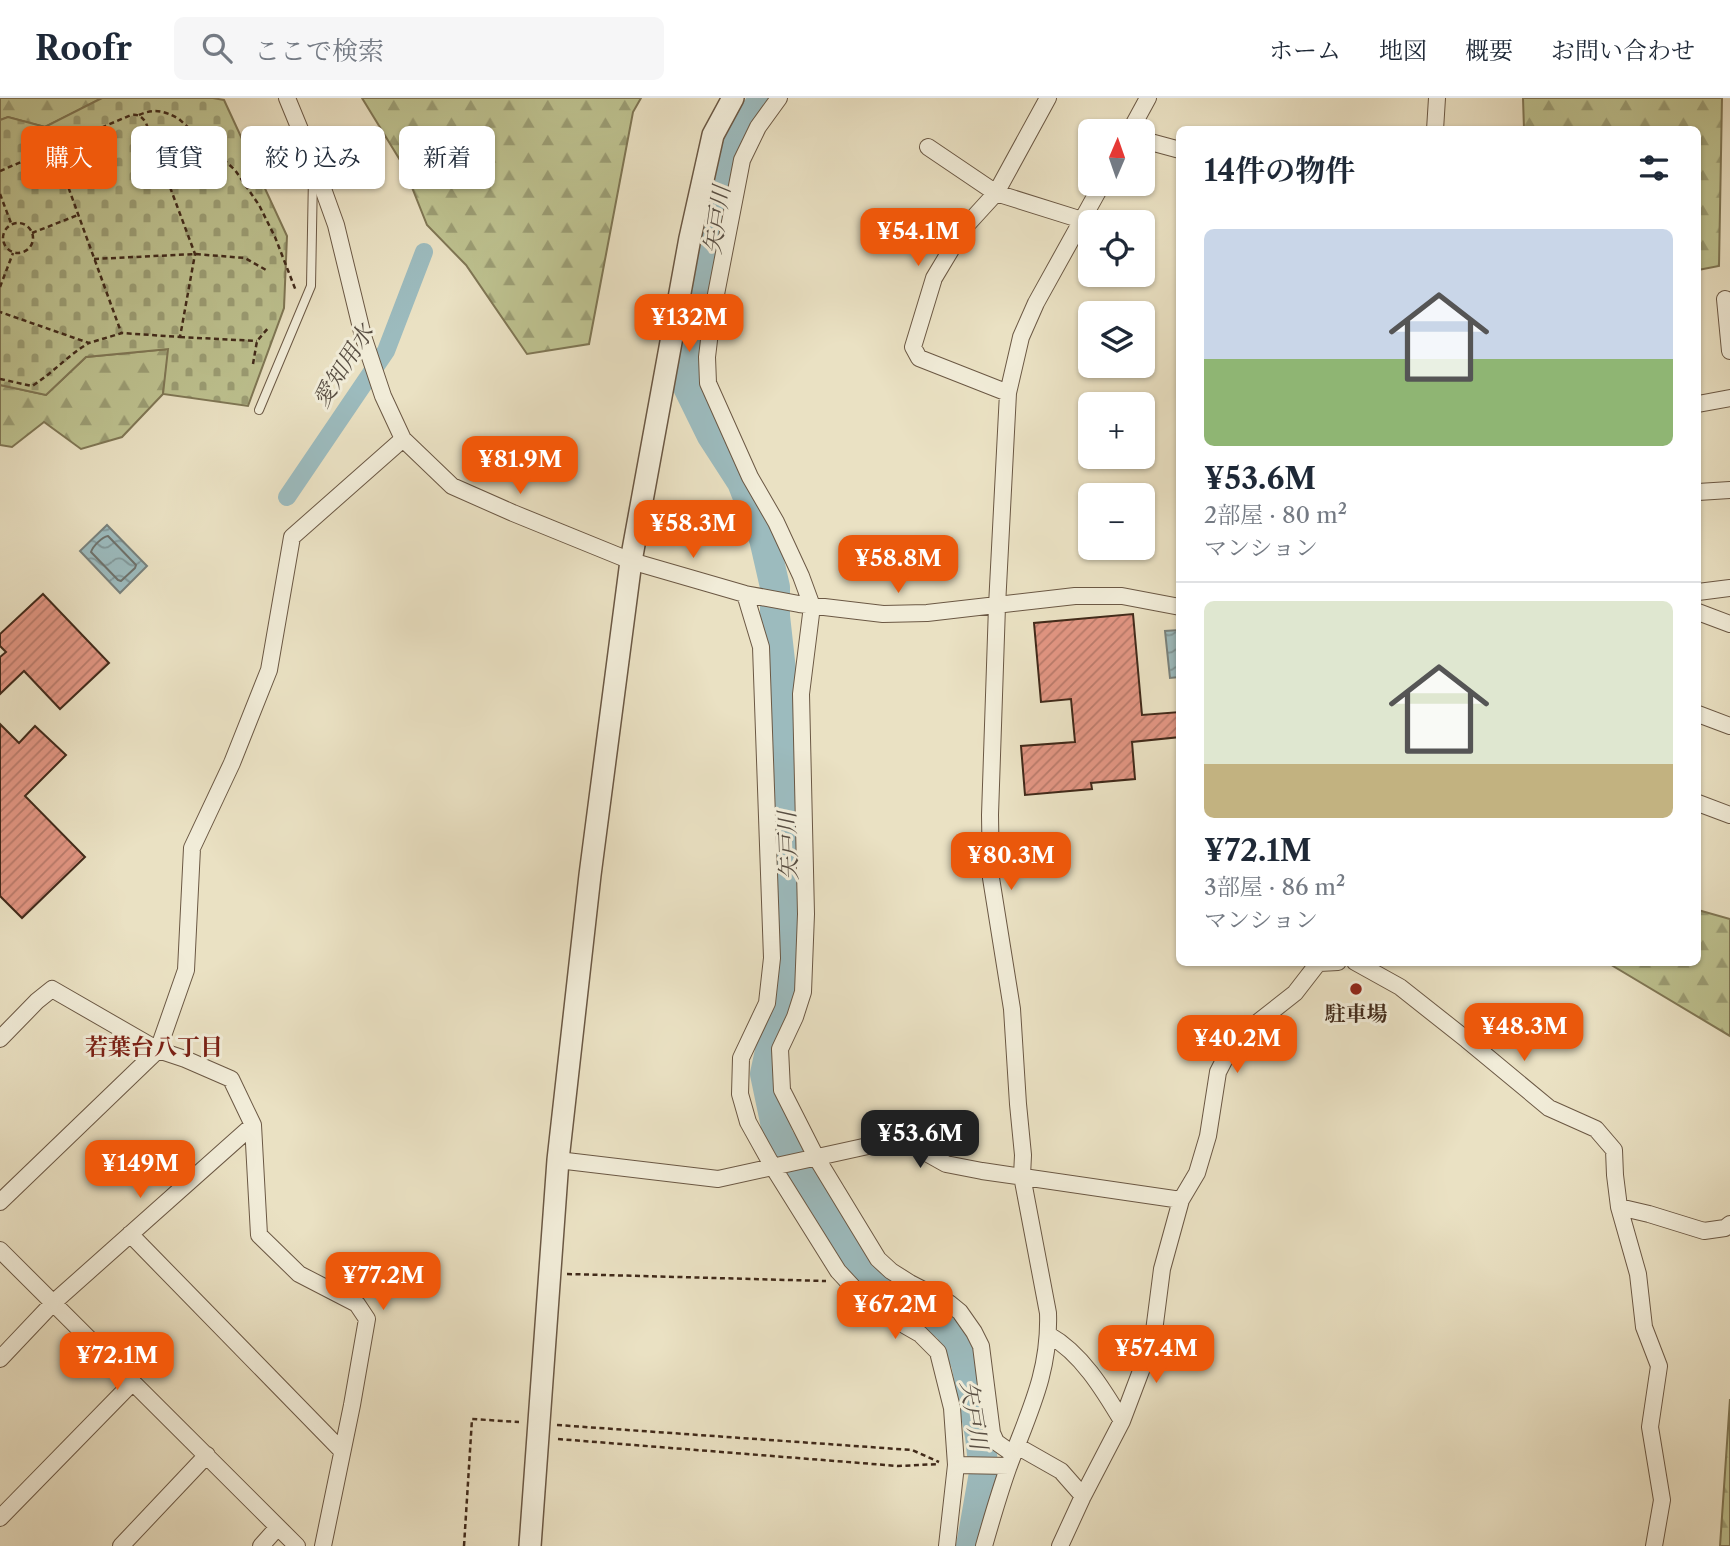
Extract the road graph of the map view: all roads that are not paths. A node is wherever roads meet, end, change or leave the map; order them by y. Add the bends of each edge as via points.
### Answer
1 (287, 98) edge
2 (733, 98) edge
3 (779, 98) edge
4 (1048, 98) edge
5 (1148, 98) edge
6 (1437, 98) edge
7 (1137, 119) edge
8 (298, 126) edge
9 (1435, 126) edge
10 (1155, 143) edge
11 (928, 147) dead end
12 (1176, 149) edge
13 (313, 189) edge
14 (323, 189) edge
15 (996, 193) junction
16 (1078, 219) edge
17 (1078, 227) edge
18 (1730, 302) edge
19 (1730, 351) edge
20 (1009, 393) junction
21 (1730, 398) edge
22 (1701, 403) edge
23 (260, 410) dead end
24 (403, 439) junction
25 (1730, 490) edge
26 (1701, 492) edge
27 (631, 561) junction
28 (1730, 587) edge
29 (1701, 592) edge
30 (745, 594) junction
31 (805, 605) junction
32 (997, 606) junction
33 (1176, 606) edge
34 (1701, 613) edge
35 (1730, 624) edge
36 (1701, 715) edge
37 (1730, 726) edge
38 (1701, 804) edge
39 (1730, 815) edge
40 (1317, 966) edge
41 (1362, 966) edge
42 (0, 1039) edge
43 (158, 1050) junction
44 (253, 1125) junction
45 (816, 1157) junction
46 (558, 1160) junction
47 (773, 1167) junction
48 (1022, 1176) junction
49 (1181, 1200) junction
50 (0, 1202) edge
51 (1619, 1207) junction
52 (1730, 1224) edge
53 (130, 1234) junction
54 (0, 1250) edge
55 (53, 1303) junction
56 (1049, 1335) junction
57 (0, 1359) edge
58 (133, 1382) junction
59 (1122, 1420) junction
60 (342, 1451) junction
61 (207, 1455) junction
62 (1013, 1455) junction
63 (956, 1465) junction
64 (1083, 1496) junction
65 (0, 1518) edge
66 (278, 1527) junction
67 (121, 1546) edge
68 (261, 1546) edge
69 (297, 1546) edge
70 (323, 1546) edge
71 (530, 1546) edge
72 (947, 1546) edge
73 (984, 1546) edge
74 (1060, 1546) edge
75 (1654, 1546) edge

1 - 8 street
2 - 27 street via 713,135 693,225
3 - 31 street via 742,160 712,315 708,383 801,576
4 - 15 street
5 - 7 street
6 - 9 street
10 - 12 street
11 - 15 street
13 - 23 lane via 311,286
14 - 24 street via 363,336
15 - 16 street
15 - 20 street via 964,228 934,278 913,347 919,358
17 - 20 street via 1021,337
18 - 19 street via 1725,299
20 - 32 street
21 - 22 street
24 - 27 street via 452,486
24 - 43 street via 292,537 269,670 192,848 186,970
25 - 26 street
27 - 30 street
27 - 46 street
28 - 29 street
30 - 31 street
30 - 47 street via 761,647 772,958 767,1003 741,1059 740,1094 748,1122
31 - 32 street via 883,614
31 - 45 street via 801,694 806,914 803,992 780,1049 782,1090
32 - 33 street via 1075,596 1122,596
32 - 48 street via 991,878 1012,1009
34 - 35 street
36 - 37 street
38 - 39 street
40 - 49 street via 1295,993 1234,1041 1218,1072 1197,1173
41 - 51 street via 1400,987 1549,1108 1596,1129 1614,1150
42 - 43 street via 52,989
43 - 44 street via 231,1079
43 - 50 street
44 - 53 street
44 - 60 street via 259,1235 299,1274 357,1304 367,1320
45 - 47 street
45 - 48 street via 886,1142 912,1145 946,1164
45 - 62 street via 878,1259 909,1283 949,1303 974,1332 981,1346 992,1433
46 - 47 street via 718,1179
46 - 71 street
47 - 63 street via 839,1272 863,1298 920,1334 938,1352 952,1408
48 - 49 street
48 - 56 street
49 - 59 street via 1162,1269 1153,1339
51 - 52 street via 1704,1231
51 - 75 street via 1638,1274 1644,1327 1660,1366 1650,1427 1662,1500
53 - 55 street
53 - 60 street
54 - 55 street
55 - 57 street
55 - 58 street
56 - 59 street via 1085,1367
56 - 62 street via 1045,1365
58 - 61 street
58 - 65 street
59 - 64 street
60 - 70 street
61 - 66 street
61 - 67 street
62 - 63 street
62 - 64 street via 1061,1471
62 - 73 street
63 - 72 street
64 - 74 street
66 - 68 street
66 - 69 street

